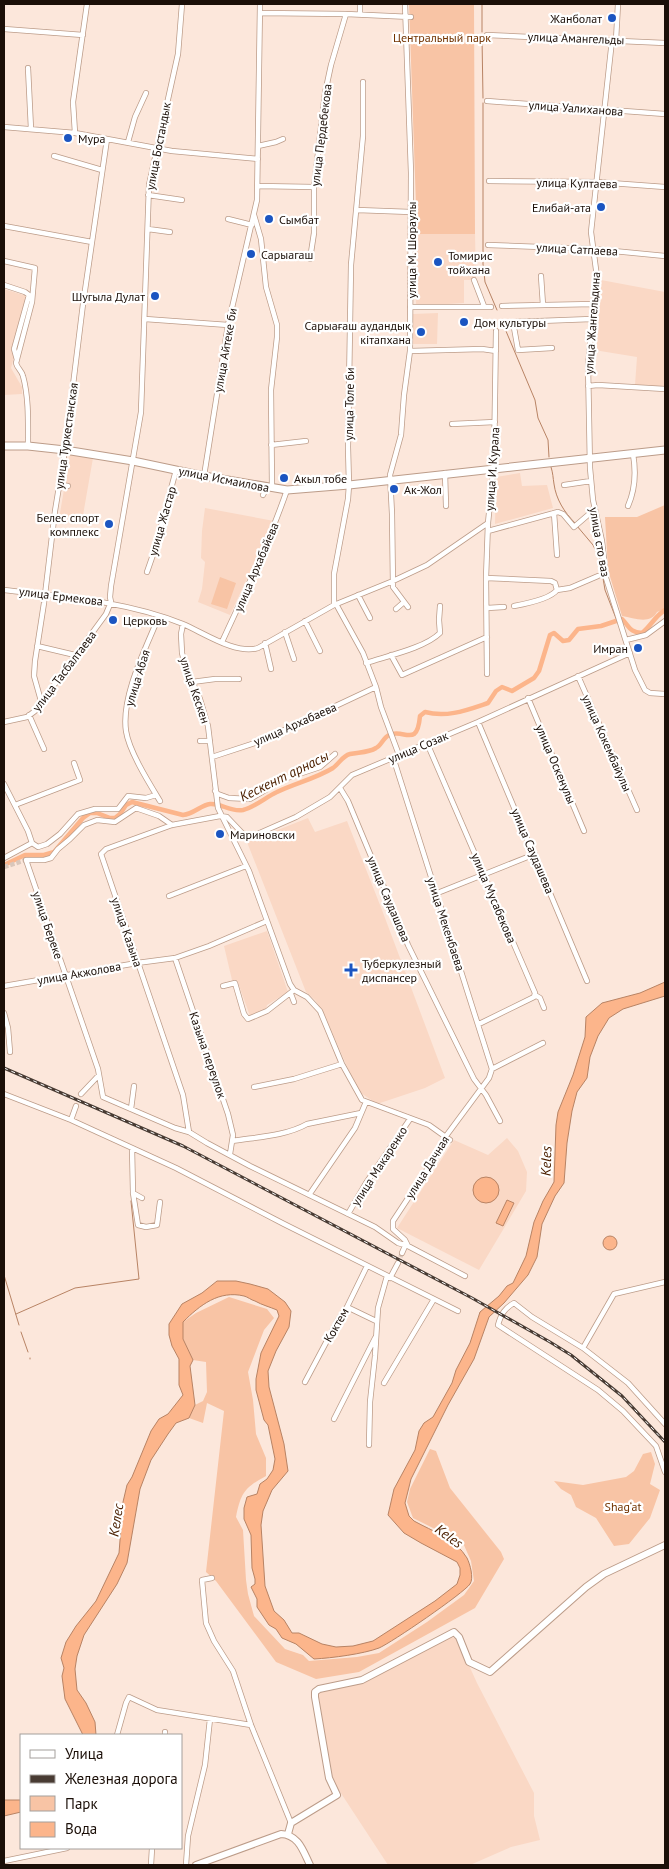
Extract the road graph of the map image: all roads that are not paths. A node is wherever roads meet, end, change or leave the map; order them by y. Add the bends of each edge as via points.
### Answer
1 (87, 4) edge
2 (182, 4) edge
3 (260, 4) edge
4 (360, 4) edge
5 (405, 4) edge
6 (618, 4) edge
7 (260, 13) junction
8 (346, 14) junction
9 (360, 14) junction
10 (410, 17) dead end
11 (404, 18) junction
12 (4, 29) edge
13 (83, 35) junction
14 (487, 35) dead end
15 (614, 40) junction
16 (665, 43) edge
17 (28, 68) dead end
18 (362, 82) dead end
19 (146, 93) dead end
20 (487, 101) dead end
21 (605, 110) junction
22 (665, 114) edge
23 (4, 127) edge
24 (31, 129) junction
25 (75, 133) junction
26 (107, 139) junction
27 (283, 139) dead end
28 (128, 142) junction
29 (258, 146) junction
30 (157, 148) junction
31 (54, 156) dead end
32 (258, 159) junction
33 (102, 170) junction
34 (411, 173) junction
35 (419, 173) dead end
36 (489, 181) dead end
37 (598, 182) junction
38 (258, 186) junction
39 (314, 187) junction
40 (665, 187) edge
41 (148, 195) junction
42 (182, 200) dead end
43 (357, 210) junction
44 (411, 212) junction
45 (254, 214) junction
46 (228, 219) dead end
47 (252, 225) junction
48 (4, 226) edge
49 (148, 230) junction
50 (170, 232) dead end
51 (92, 242) junction
52 (488, 245) dead end
53 (593, 249) junction
54 (665, 256) edge
55 (310, 259) dead end
56 (4, 261) edge
57 (541, 276) dead end
58 (474, 280) dead end
59 (4, 285) edge
60 (594, 304) junction
61 (543, 305) junction
62 (484, 306) junction
63 (502, 306) dead end
64 (410, 307) junction
65 (492, 307) dead end
66 (145, 319) junction
67 (592, 319) junction
68 (228, 325) junction
69 (496, 332) dead end
70 (552, 348) dead end
71 (410, 351) junction
72 (496, 351) junction
73 (17, 360) junction
74 (588, 386) junction
75 (665, 389) edge
76 (495, 422) junction
77 (452, 424) dead end
78 (306, 441) dead end
79 (271, 445) junction
80 (4, 446) edge
81 (28, 446) junction
82 (65, 450) junction
83 (665, 450) edge
84 (633, 454) junction
85 (590, 458) junction
86 (133, 461) junction
87 (493, 468) junction
88 (176, 470) junction
89 (445, 474) junction
90 (204, 476) junction
91 (390, 480) junction
92 (591, 481) junction
93 (60, 485) junction
94 (349, 485) junction
95 (564, 485) dead end
96 (68, 486) dead end
97 (270, 487) junction
98 (287, 490) junction
99 (264, 495) dead end
100 (446, 506) dead end
101 (628, 506) dead end
102 (594, 508) junction
103 (554, 513) junction
104 (488, 523) junction
105 (488, 531) junction
106 (557, 555) dead end
107 (147, 572) dead end
108 (598, 576) dead end
109 (486, 578) junction
110 (393, 581) junction
111 (4, 590) edge
112 (557, 590) junction
113 (45, 594) junction
114 (358, 595) junction
115 (111, 602) junction
116 (404, 602) junction
117 (335, 604) junction
118 (408, 606) dead end
119 (440, 606) dead end
120 (514, 606) dead end
121 (504, 607) dead end
122 (487, 608) junction
123 (396, 609) dead end
124 (231, 614) dead end
125 (158, 616) junction
126 (370, 618) dead end
127 (305, 621) junction
128 (665, 621) edge
129 (183, 624) junction
130 (230, 624) junction
131 (285, 632) junction
132 (487, 637) junction
133 (626, 640) junction
134 (222, 642) junction
135 (265, 643) junction
136 (37, 646) junction
137 (320, 651) dead end
138 (30, 653) dead end
139 (630, 653) junction
140 (36, 654) junction
141 (75, 655) junction
142 (391, 655) junction
143 (294, 659) dead end
144 (366, 662) junction
145 (271, 669) dead end
146 (487, 674) dead end
147 (578, 676) junction
148 (239, 679) dead end
149 (192, 682) junction
150 (376, 688) junction
151 (664, 695) edge
152 (528, 698) junction
153 (41, 701) junction
154 (29, 715) junction
155 (4, 722) edge
156 (478, 722) junction
157 (200, 741) dead end
158 (210, 741) junction
159 (427, 743) junction
160 (44, 749) dead end
161 (335, 754) dead end
162 (399, 755) junction
163 (212, 757) junction
164 (393, 757) junction
165 (74, 763) dead end
166 (4, 784) edge
167 (340, 788) junction
168 (214, 790) junction
169 (156, 795) junction
170 (160, 801) dead end
171 (15, 805) junction
172 (637, 810) dead end
173 (220, 816) junction
174 (172, 825) junction
175 (584, 831) dead end
176 (32, 843) junction
177 (534, 854) junction
178 (4, 858) edge
179 (246, 866) junction
180 (484, 874) junction
181 (435, 894) junction
182 (169, 896) dead end
183 (267, 921) junction
184 (175, 958) junction
185 (137, 963) junction
186 (66, 975) junction
187 (588, 981) dead end
188 (4, 986) edge
189 (223, 986) dead end
190 (292, 992) junction
191 (535, 995) junction
192 (294, 1002) dead end
193 (544, 1008) dead end
194 (4, 1013) edge
195 (479, 1024) junction
196 (542, 1043) dead end
197 (10, 1052) dead end
198 (342, 1064) junction
199 (492, 1069) junction
200 (99, 1075) junction
201 (134, 1086) dead end
202 (254, 1087) dead end
203 (481, 1089) junction
204 (4, 1094) edge
205 (81, 1094) dead end
206 (366, 1102) junction
207 (76, 1106) dead end
208 (131, 1109) junction
209 (361, 1113) junction
210 (410, 1119) junction
211 (71, 1120) junction
212 (500, 1121) dead end
213 (190, 1132) junction
214 (448, 1138) junction
215 (232, 1141) junction
216 (132, 1148) junction
217 (230, 1154) junction
218 (133, 1193) junction
219 (309, 1195) junction
220 (142, 1198) dead end
221 (160, 1202) dead end
222 (348, 1214) junction
223 (406, 1246) junction
224 (402, 1253) tunnel mouth
225 (398, 1263) tunnel mouth
226 (367, 1266) junction
227 (465, 1276) dead end
228 (388, 1277) junction
229 (665, 1282) edge
230 (434, 1299) junction
231 (347, 1307) junction
232 (458, 1311) dead end
233 (376, 1321) junction
234 (376, 1337) junction
235 (582, 1348) junction
236 (305, 1382) dead end
237 (384, 1383) dead end
238 (334, 1419) dead end
239 (665, 1424) edge
240 (369, 1445) dead end
241 (665, 1472) edge
242 (665, 1545) edge
243 (212, 1578) dead end
244 (210, 1719) junction
245 (251, 1725) junction
246 (117, 1734) edge
247 (291, 1823) junction
248 (288, 1834) junction
249 (62, 1849) edge
250 (152, 1849) edge
251 (4, 1861) edge
252 (151, 1865) edge
253 (186, 1865) edge
254 (196, 1865) edge
255 (310, 1865) edge

1 - 13 street
2 - 30 street, улица Бостандык via 178,54
3 - 7 street, улица Айтеке би
4 - 9 street
5 - 11 street, улица М. Шораулы
6 - 15 street, улица Жангельдина
7 - 8 street
7 - 29 street, улица Айтеке би
8 - 9 street
8 - 39 street, улица Пердебекова via 327,79
9 - 11 street
10 - 11 street
11 - 34 street, улица М. Шораулы
12 - 13 street
13 - 25 street via 73,102
14 - 15 street, улица Амангельды
15 - 16 street, улица Амангельды
15 - 21 street, улица Жангельдина
17 - 24 street
18 - 43 street, улица Толе би via 363,136
19 - 28 street
20 - 21 street, улица Уалиханова
21 - 22 street, улица Уалиханова
21 - 37 street, улица Жангельдина
23 - 24 street
24 - 25 street
25 - 26 street
26 - 28 street
26 - 33 street, улица Туркестанская
27 - 29 street
28 - 30 street
29 - 32 street, улица Айтеке би
30 - 32 street
30 - 41 street, улица Бостандык
31 - 33 street
32 - 38 street, улица Айтеке би
33 - 51 street, улица Туркестанская
34 - 35 street
34 - 44 street, улица М. Шораулы
36 - 37 street, улица Култаева
37 - 40 street, улица Култаева
37 - 53 street, улица Жангельдина via 591,232
38 - 39 street
38 - 45 street, улица Айтеке би
39 - 55 street, улица Пердебекова via 314,233
41 - 42 street
41 - 49 street, улица Бостандык
43 - 44 street
43 - 94 street, улица Толе би via 351,265
44 - 64 street, улица М. Шораулы
45 - 47 street, улица Айтеке би
45 - 79 street via 261,239 266,287 277,325 271,390
46 - 47 street
47 - 68 street, улица Айтеке би
48 - 51 street
49 - 50 street
49 - 66 street, улица Бостандык
51 - 82 street, улица Туркестанская
52 - 53 street, улица Сатпаева
53 - 54 street, улица Сатпаева
53 - 60 street, улица Жангельдина via 597,268
56 - 73 street via 35,268 32,302
57 - 61 street
58 - 62 street
59 - 73 street via 29,294 14,349
60 - 61 street
60 - 67 street, улица Жангельдина
61 - 63 street
62 - 64 street
62 - 65 street
64 - 71 street, улица М. Шораулы
66 - 68 street
66 - 86 street, улица Бостандык via 141,412
67 - 70 street via 513,322 518,350
67 - 74 street, улица Жангельдина
68 - 90 street, улица Айтеке би
69 - 72 street, улица И. Курала
71 - 72 street
71 - 91 street, улица М. Шораулы via 402,431
72 - 76 street, улица И. Курала
73 - 81 street via 25,387
74 - 75 street
74 - 85 street, улица Жангельдина
76 - 77 street
76 - 87 street, улица И. Курала
78 - 79 street
79 - 97 street
80 - 81 main road, улица Исмаилова
81 - 82 main road, улица Исмаилова
82 - 86 main road, улица Исмаилова via 111,461
82 - 93 street, улица Туркестанская
83 - 84 main road, улица Исмаилова
84 - 85 main road, улица Исмаилова
84 - 101 street via 635,470
85 - 87 main road, улица Исмаилова
85 - 92 street, улица сто ваз
86 - 88 main road, улица Исмаилова
86 - 115 street, улица Бостандык
87 - 89 main road, улица Исмаилова
87 - 104 street, улица И. Курала
88 - 90 main road, улица Исмаилова
88 - 107 street, улица Жастар
89 - 91 main road, улица Исмаилова
89 - 100 street
90 - 97 main road, улица Исмаилова
91 - 94 main road, улица Исмаилова
91 - 110 street
92 - 95 street
92 - 102 street, улица сто ваз
93 - 96 street
93 - 113 street, улица Туркестанская
94 - 98 main road, улица Исмаилова
94 - 117 street, улица Толе би via 334,574
97 - 98 main road, улица Исмаилова
97 - 99 street
98 - 130 street, улица Архабайева
102 - 103 street via 574,527 564,514
102 - 133 street, улица сто ваз via 606,578
103 - 105 street
103 - 106 street
104 - 105 street, улица И. Курала
104 - 110 street, улица Ермекова via 427,565
105 - 109 street, улица И. Курала
108 - 112 street
109 - 112 street via 551,581
109 - 122 street, улица И. Курала
110 - 114 street, улица Ермекова
110 - 116 street
111 - 113 street, улица Ермекова
112 - 120 street via 554,594
113 - 115 street, улица Ермекова
113 - 136 street, улица Туркестанская
114 - 117 street, улица Ермекова
114 - 126 street
115 - 125 street, улица Ермекова
115 - 141 street, улица Тасбалтаева via 102,621
116 - 118 street
116 - 123 street
117 - 127 street, улица Ермекова
117 - 144 street, улица Толе би
119 - 142 street via 436,619 438,636
121 - 122 street
122 - 132 street, улица И. Курала
124 - 130 street
125 - 129 street, улица Ермекова
125 - 169 street, улица Абая via 131,691 126,718 131,745
127 - 131 street, улица Ермекова
127 - 137 street
128 - 133 street via 646,635
129 - 134 street, улица Ермекова
129 - 149 street, улица Кескен via 181,646
130 - 134 street, улица Архабайева
131 - 135 street, улица Ермекова
131 - 143 street
132 - 142 street via 402,675
132 - 146 street, улица И. Курала
133 - 139 street, улица сто ваз
134 - 135 street, улица Ермекова via 244,650 258,648
135 - 145 street
136 - 140 street, улица Туркестанская
136 - 141 street
138 - 140 street
139 - 147 street, улица Созак
139 - 151 street, улица сто ваз via 642,686 648,692
140 - 153 street, улица Туркестанская via 34,676
141 - 153 street, улица Тасбалтаева
142 - 144 street
144 - 150 street, улица Толе би
147 - 152 street, улица Созак
147 - 172 street, улица Кокембайулы
148 - 149 street
149 - 158 street, улица Кескен via 202,706
150 - 162 street, улица Толе би
150 - 163 street, улица Архабаева via 261,741
152 - 156 street, улица Созак
152 - 175 street, улица Оскенулы
153 - 154 street, улица Тасбалтаева
154 - 155 street, улица Тасбалтаева
154 - 160 street
156 - 159 street, улица Созак
156 - 177 street, улица Саудашева
157 - 158 street
158 - 163 street, улица Кескен
159 - 162 street, улица Созак
159 - 180 street, улица Мусабекова
161 - 168 street via 320,767 284,779 250,799 229,798
162 - 164 street, улица Созак
163 - 168 street, улица Кескен
164 - 167 street, улица Созак via 352,775
164 - 181 street, улица Мекенбаева
165 - 171 street via 80,780
166 - 171 street
167 - 173 street, улица Созак via 296,817 250,839 227,817
167 - 203 street, улица Саудашова via 408,944
168 - 173 street, улица Кескен
169 - 170 street, улица Абая
169 - 176 street via 146,798 128,796 118,809 95,809 78,814 47,844 38,847
171 - 176 street
173 - 174 street, улица Казына
173 - 179 street, улица Кескен
174 - 185 street, улица Казына via 106,849 101,854
174 - 186 street, улица Береке via 160,816 136,808 115,822 97,820 84,825 51,858 26,860
176 - 178 street
177 - 180 street
177 - 187 street, улица Саудашева
179 - 182 street
179 - 183 street, улица Кескен
180 - 181 street
180 - 191 street, улица Мусабекова
181 - 195 street, улица Мекенбаева
183 - 184 street, улица Акжолова
183 - 190 street, улица Кескен
184 - 185 street, улица Акжолова
184 - 215 street, Казына переулок via 228,1114
185 - 186 street, улица Акжолова
185 - 213 street, улица Казына via 183,1095
186 - 188 street, улица Акжолова
186 - 200 street, улица Береке
189 - 190 street via 235,983 248,1019 267,1011
190 - 192 street, улица Кескен
190 - 198 street via 307,998 320,1011
191 - 193 street, улица Мусабекова
191 - 195 street
194 - 197 street
195 - 199 street, улица Мекенбаева
196 - 199 street
198 - 202 street
198 - 206 street via 359,1096
199 - 203 street
200 - 205 street
200 - 208 street, улица Береке via 103,1097
201 - 208 street
203 - 212 street, улица Саудашова
203 - 214 street, улица Дачная
204 - 211 street
206 - 209 street
206 - 210 street
207 - 211 street
208 - 213 street
209 - 215 street
209 - 219 street via 355,1128
210 - 214 street
210 - 222 street, улица Макаренко
211 - 216 street
213 - 217 street
214 - 223 street, улица Дачная via 393,1223 392,1229 407,1242
215 - 217 street, Казына переулок
216 - 218 street
216 - 226 street via 208,1183
217 - 219 street
218 - 220 street
218 - 221 street via 136,1221 140,1226 157,1224
219 - 222 street
222 - 223 street via 375,1226
223 - 224 street
223 - 227 street
225 - 228 street
226 - 228 street
226 - 231 street, Коктем
228 - 230 street
228 - 233 street
229 - 235 street via 614,1294
230 - 232 street
230 - 237 street
231 - 233 street
231 - 236 street, Коктем
233 - 234 street
234 - 238 street
234 - 240 street
235 - 239 street via 628,1383
235 - 241 street via 514,1302 500,1317 498,1325 598,1390 623,1411 656,1446
242 - 247 street via 604,1574 586,1587 490,1672 469,1662 459,1636 454,1632 362,1680 319,1689 315,1692 318,1715 329,1778 337,1795
243 - 245 street via 202,1580 206,1623 233,1670
244 - 245 street
244 - 246 street via 158,1710 129,1697
244 - 253 street via 205,1765 188,1836
245 - 247 street
247 - 248 street
248 - 254 street via 277,1835
248 - 255 street via 300,1844
249 - 251 street
250 - 252 street

